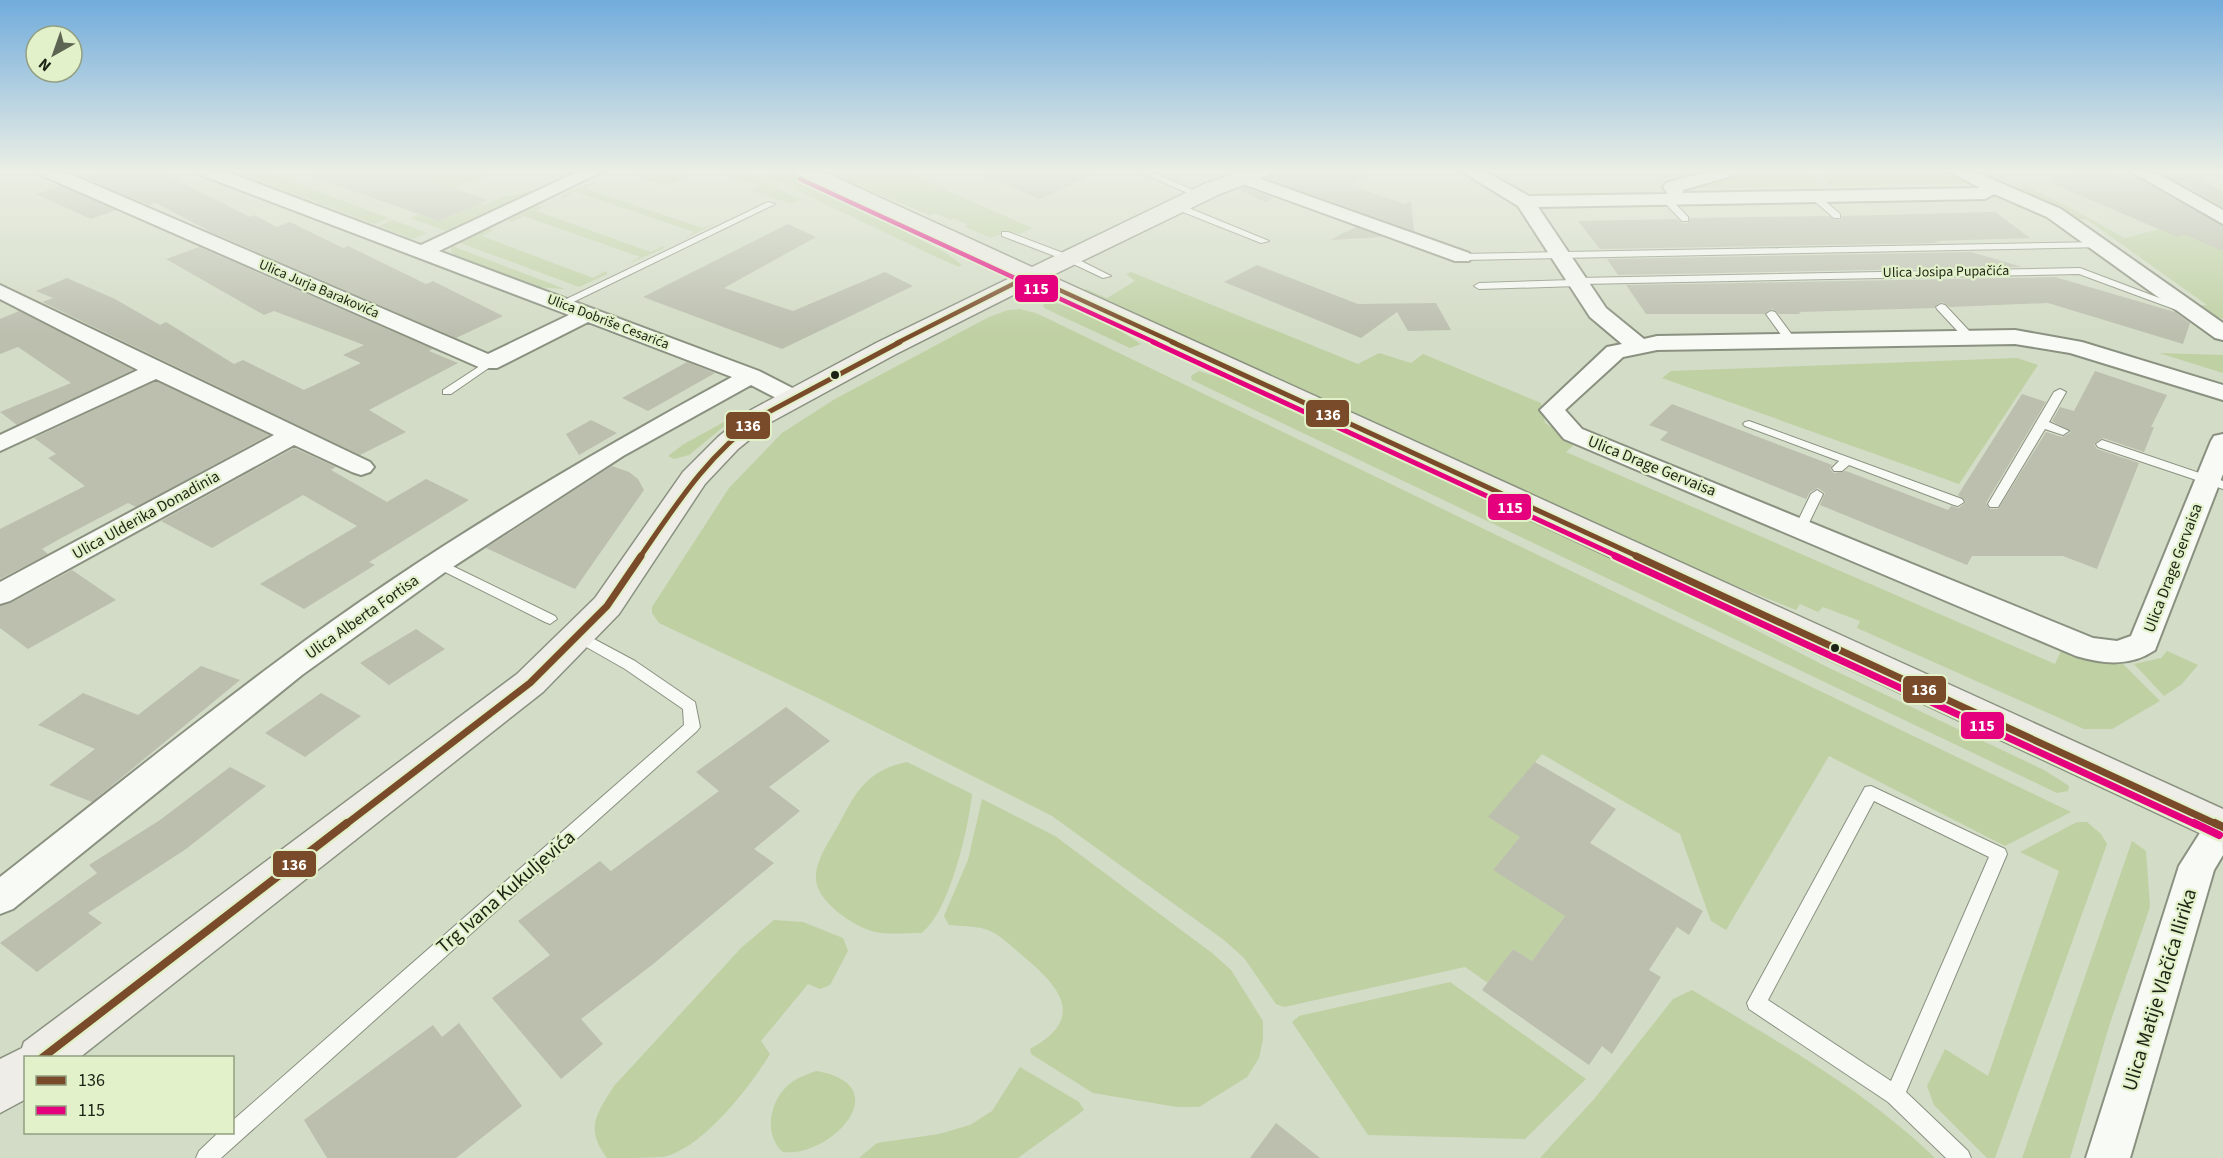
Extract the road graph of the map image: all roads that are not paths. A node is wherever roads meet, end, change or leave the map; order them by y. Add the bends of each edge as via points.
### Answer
1 (171, 225) edge
2 (351, 225) edge
3 (479, 225) edge
4 (727, 225) edge
5 (920, 225) edge
6 (1136, 225) edge
7 (1224, 225) edge
8 (1381, 225) edge
9 (1540, 225) edge
10 (2072, 225) edge
11 (1005, 234) dead end
12 (1264, 241) dead end
13 (2101, 245) junction
14 (421, 252) junction
15 (1462, 257) joint
16 (1560, 257) junction
17 (1068, 258) junction
18 (1029, 276) junction
19 (1106, 276) dead end
20 (1577, 282) junction
21 (1479, 286) dead end
22 (0, 291) edge
23 (561, 304) junction
24 (1941, 307) dead end
25 (2193, 312) junction
26 (588, 314) junction
27 (1771, 314) dead end
28 (2223, 333) edge
29 (1969, 337) junction
30 (1791, 341) junction
31 (1637, 345) junction
32 (489, 363) junction
33 (156, 370) junction
34 (751, 376) junction
35 (447, 392) dead end
36 (2060, 392) dead end
37 (2223, 393) edge
38 (794, 398) junction
39 (1749, 424) dead end
40 (2042, 424) junction
41 (2063, 431) dead end
42 (293, 435) junction
43 (2223, 441) edge
44 (0, 444) edge
45 (2102, 444) dead end
46 (361, 467) dead end
47 (2215, 482) edge
48 (1817, 494) dead end
49 (1958, 502) dead end
50 (1994, 504) dead end
51 (1801, 527) junction
52 (438, 563) junction
53 (0, 594) edge
54 (564, 628) junction
55 (2223, 827) edge
56 (0, 898) edge
57 (44, 1056) edge
58 (24, 1071) edge
59 (0, 1089) edge
60 (1895, 1095) junction
61 (234, 1133) edge
62 (233, 1134) edge
63 (206, 1158) edge
64 (1961, 1158) edge
65 (2108, 1158) edge

1 - 32 street, Ulica Jurja Barakovića
2 - 14 street, Ulica Dobriše Cesarića
3 - 14 street
4 - 23 lane
5 - 18 street
6 - 17 street
7 - 12 lane
8 - 15 street
9 - 16 street
10 - 13 street
11 - 17 lane
13 - 16 lane, Ulica Josipa Pupačića
13 - 25 street
14 - 23 street, Ulica Dobriše Cesarića
15 - 16 lane, Ulica Josipa Pupačića
16 - 20 street
17 - 18 street
17 - 19 lane
18 - 38 street
18 - 55 street
20 - 21 lane, Ulica Josipa Pupačića
20 - 25 lane, Ulica Josipa Pupačića via 2080,271
20 - 31 street via 1606,321
22 - 33 street
23 - 26 street, Ulica Dobriše Cesarića
24 - 29 lane
25 - 28 street
26 - 32 street
26 - 34 street, Ulica Dobriše Cesarića
27 - 30 lane
29 - 30 street, Ulica Drage Gervaisa
29 - 37 street, Ulica Drage Gervaisa via 2064,345
30 - 31 street, Ulica Drage Gervaisa
31 - 51 street, Ulica Drage Gervaisa via 1615,352 1552,410 1573,434
32 - 35 lane
33 - 42 street
33 - 44 street
34 - 38 street, Ulica Dobriše Cesarića
34 - 52 street, Ulica Alberta Fortisa via 614,451
36 - 40 lane
38 - 54 street via 741,431 699,472 623,584
39 - 49 lane via 1842,464
40 - 41 lane
40 - 50 lane
42 - 46 street
42 - 53 street, Ulica Ulderika Donadinia
43 - 47 street, Ulica Drage Gervaisa
45 - 47 lane
47 - 51 street, Ulica Drage Gervaisa via 2144,642 2135,650 2118,653 2087,648
48 - 51 lane
52 - 54 lane
52 - 56 street, Ulica Alberta Fortisa via 291,667
54 - 57 street via 530,683
54 - 61 lane, Trg Ivana Kukuljevića via 630,665 690,706 692,727
55 - 65 street, Ulica Matije Vlačića Ilirika via 2197,866
58 - 59 street
60 - 60 lane via 2000,854 1871,792 1756,1003
60 - 64 lane
62 - 63 lane, Trg Ivana Kukuljevića

